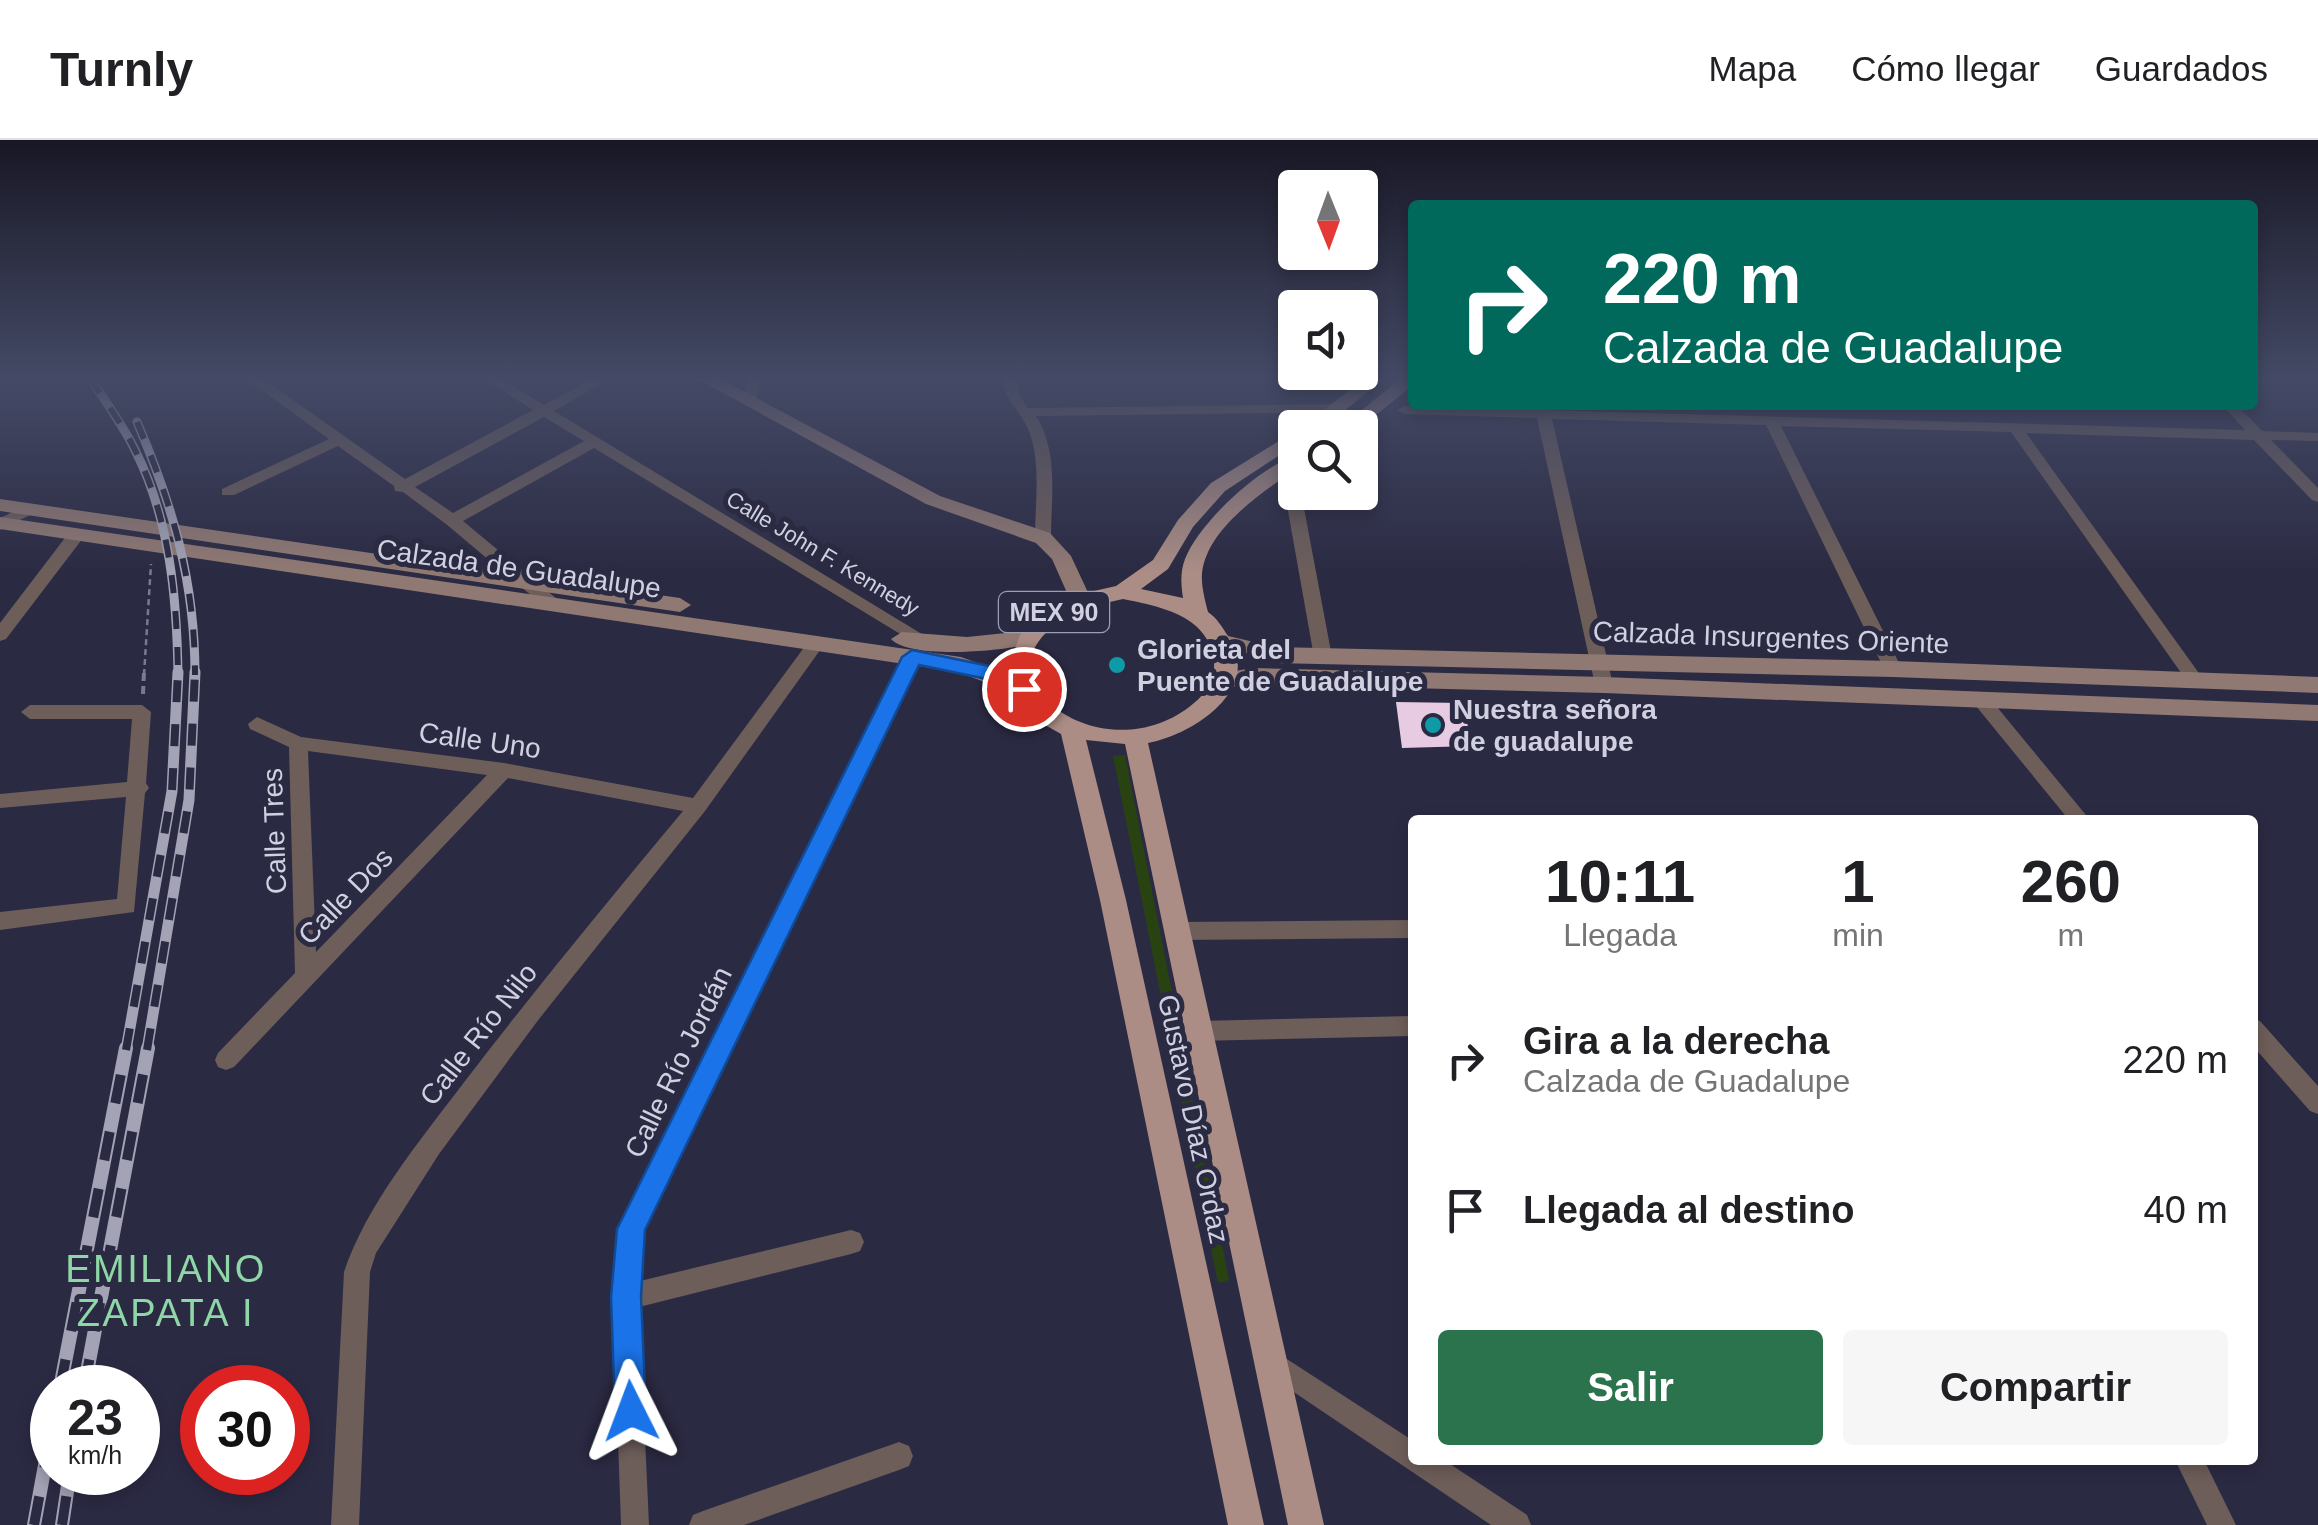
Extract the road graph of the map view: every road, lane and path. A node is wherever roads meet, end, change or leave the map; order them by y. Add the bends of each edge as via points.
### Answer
1 (333, 443) edge
2 (338, 443) edge
3 (487, 443) edge
4 (592, 443) edge
5 (598, 443) edge
6 (827, 443) edge
7 (1040, 443) edge
8 (1550, 443) edge
9 (1782, 443) edge
10 (2026, 443) edge
11 (2265, 443) edge
12 (1278, 448) edge
13 (1278, 474) edge
14 (401, 488) junction
15 (228, 492) dead end
16 (2318, 496) edge
17 (1300, 510) edge
18 (1, 519) edge
19 (452, 520) junction
20 (77, 534) junction
21 (1044, 538) junction
22 (152, 544) junction
23 (527, 579) junction
24 (1123, 592) junction
25 (1080, 600) junction
26 (551, 603) junction
27 (1197, 612) junction
28 (0, 635) edge
29 (1026, 638) junction
30 (817, 642) junction
31 (1224, 642) junction
32 (920, 649) junction
33 (1324, 657) junction
34 (1893, 670) junction
35 (1602, 673) junction
36 (1226, 680) junction
37 (2196, 680) junction
38 (2318, 685) edge
39 (1024, 689) junction
40 (1982, 701) junction
41 (30, 712) dead end
42 (142, 712) junction
43 (2318, 713) edge
44 (257, 724) dead end
45 (1071, 728) junction
46 (1135, 737) junction
47 (298, 743) junction
48 (504, 770) junction
49 (138, 788) junction
50 (0, 802) edge
51 (698, 806) junction
52 (2076, 815) edge
53 (0, 920) edge
54 (1408, 929) edge
55 (1175, 931) junction
56 (306, 976) junction
57 (1408, 1026) edge
58 (1198, 1030) junction
59 (2258, 1035) edge
60 (226, 1060) dead end
61 (2318, 1103) edge
62 (851, 1242) dead end
63 (626, 1297) junction
64 (1276, 1365) junction
65 (1408, 1453) edge
66 (899, 1456) dead end
67 (1427, 1465) edge
68 (2192, 1465) edge
69 (345, 1525) edge
70 (635, 1525) edge
71 (704, 1525) edge
72 (1246, 1525) edge
73 (1306, 1525) edge
74 (1517, 1525) edge
75 (2222, 1525) edge

1 - 15 street
2 - 14 street
3 - 14 street
4 - 19 street
5 - 32 street, Calle John F. Kennedy
6 - 21 main road via 933,500
7 - 21 street
8 - 35 street
9 - 34 street
10 - 37 street
11 - 16 street
12 - 24 main road via 1218,486 1160,564
13 - 27 main road via 1243,498 1213,532 1192,568
14 - 19 street
17 - 33 street
18 - 20 main road, Calzada de Guadalupe / MEX 90
18 - 23 main road, Calzada de Guadalupe / MEX 90 via 30,509
19 - 23 street
20 - 22 main road, Calzada de Guadalupe / MEX 90
20 - 28 street
21 - 25 main road via 1061,556
22 - 26 main road, Calzada de Guadalupe / MEX 90
22 - 42 path
23 - 26 street
23 - 32 main road, Calzada de Guadalupe / MEX 90
24 - 25 main road, MEX 90
24 - 27 main road, MEX 90 via 1150,594
25 - 29 main road, MEX 90
26 - 30 main road, Calzada de Guadalupe / MEX 90
27 - 31 main road, MEX 90
29 - 32 main road, Calzada de Guadalupe / MEX 90
29 - 39 main road, MEX 90 via 1018,663
30 - 32 main road, Calzada de Guadalupe / MEX 90
30 - 51 street, Calle Río Nilo
31 - 33 main road, Calzada Insurgentes Oriente via 1264,654
31 - 36 main road
32 - 39 main road, Calzada de Guadalupe / MEX 90
32 - 63 street, Calle Río Jordán via 643,1201 631,1229
33 - 35 main road, Calzada Insurgentes Oriente
34 - 35 main road, Calzada Insurgentes Oriente
34 - 37 main road, Calzada Insurgentes Oriente
35 - 36 main road, Calzada Insurgentes Oriente
35 - 40 main road, Calzada Insurgentes Oriente
36 - 46 main road, MEX 90 via 1194,718
37 - 38 main road, Calzada Insurgentes Oriente
39 - 45 main road, MEX 90 via 1042,712
40 - 43 main road, Calzada Insurgentes Oriente
40 - 52 street
41 - 42 street
42 - 49 street
44 - 47 street, Calle Uno
45 - 46 main road, MEX 90
45 - 72 main road, Gustavo Díaz Ordaz
46 - 55 main road, Gustavo Díaz Ordaz
47 - 48 street, Calle Uno
47 - 56 street, Calle Tres
48 - 51 street, Calle Uno
48 - 56 street, Calle Dos
49 - 50 street
49 - 53 street via 127,906
51 - 69 street, Calle Río Nilo via 531,1012 364,1247 357,1272
54 - 55 street
55 - 58 main road, Gustavo Díaz Ordaz
56 - 60 street, Calle Dos
57 - 58 street
58 - 64 main road, Gustavo Díaz Ordaz
59 - 61 street
62 - 63 street
63 - 70 street, Calle Río Jordán
64 - 65 street
64 - 73 main road, Gustavo Díaz Ordaz
66 - 71 street
67 - 74 street
68 - 75 street

